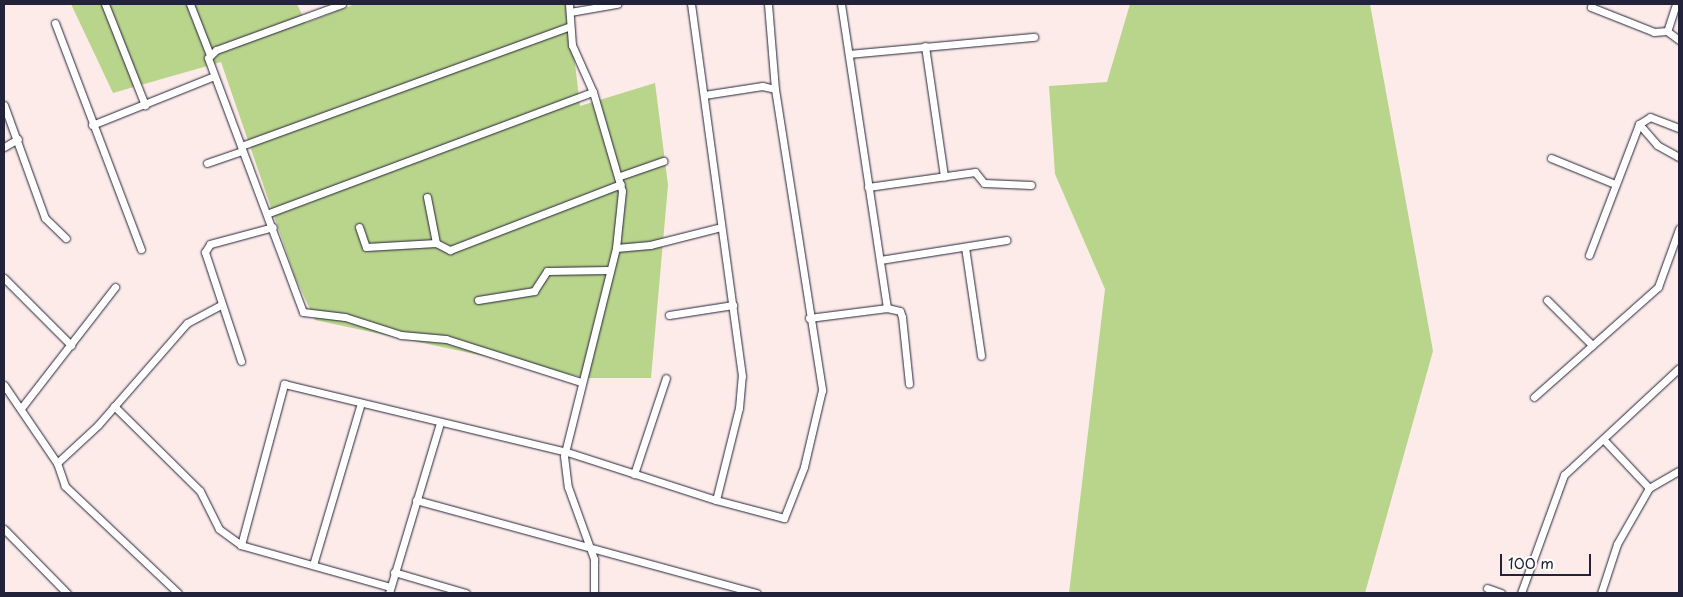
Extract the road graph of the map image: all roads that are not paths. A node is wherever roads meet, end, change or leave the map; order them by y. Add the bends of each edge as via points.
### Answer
1 (105, 4) edge
2 (190, 4) edge
3 (342, 4) edge
4 (570, 4) edge
5 (617, 4) edge
6 (691, 4) edge
7 (768, 4) edge
8 (842, 4) edge
9 (1592, 4) edge
10 (1676, 4) edge
11 (570, 12) junction
12 (55, 23) dead end
13 (570, 26) junction
14 (1667, 31) junction
15 (1034, 36) dead end
16 (1679, 40) edge
17 (925, 46) junction
18 (849, 54) junction
19 (210, 55) junction
20 (212, 77) junction
21 (775, 89) junction
22 (593, 92) junction
23 (704, 95) junction
24 (4, 105) edge
25 (144, 105) junction
26 (1639, 124) junction
27 (92, 125) junction
28 (1679, 128) edge
29 (18, 139) junction
30 (4, 147) edge
31 (242, 148) junction
32 (1679, 157) edge
33 (1551, 158) dead end
34 (663, 161) dead end
35 (208, 163) dead end
36 (944, 176) junction
37 (620, 180) junction
38 (1614, 184) junction
39 (1031, 185) dead end
40 (868, 187) junction
41 (426, 198) dead end
42 (269, 213) junction
43 (273, 227) junction
44 (359, 227) dead end
45 (721, 227) junction
46 (1679, 229) edge
47 (66, 238) dead end
48 (1678, 238) edge
49 (1006, 240) dead end
50 (436, 243) junction
51 (965, 247) junction
52 (616, 248) junction
53 (141, 249) dead end
54 (1589, 256) dead end
55 (880, 260) junction
56 (609, 270) junction
57 (4, 278) edge
58 (115, 287) dead end
59 (478, 300) dead end
60 (1547, 300) dead end
61 (732, 305) junction
62 (222, 306) junction
63 (888, 308) junction
64 (669, 315) dead end
65 (809, 318) junction
66 (71, 345) junction
67 (1592, 345) junction
68 (981, 356) dead end
69 (241, 361) dead end
70 (1679, 368) edge
71 (666, 378) dead end
72 (581, 382) junction
73 (909, 384) dead end
74 (4, 385) edge
75 (1534, 396) dead end
76 (361, 403) junction
77 (114, 406) junction
78 (22, 407) junction
79 (440, 423) junction
80 (1604, 440) junction
81 (564, 451) junction
82 (57, 463) junction
83 (1679, 471) edge
84 (634, 474) junction
85 (1650, 488) junction
86 (416, 500) junction
87 (716, 500) junction
88 (4, 529) edge
89 (241, 546) junction
90 (592, 549) junction
91 (313, 565) junction
92 (394, 572) junction
93 (1487, 588) dead end
94 (390, 590) edge
95 (67, 593) edge
96 (178, 593) edge
97 (466, 593) edge
98 (594, 593) edge
99 (757, 593) edge
100 (1501, 593) edge
101 (1521, 593) edge
102 (1601, 593) edge

1 - 25 street
2 - 19 street
3 - 19 street
4 - 11 street
5 - 11 street
6 - 23 street
7 - 21 street
8 - 18 street
9 - 14 street via 1591,7 1654,32
10 - 14 street
11 - 13 street
12 - 27 street
13 - 22 street via 575,55
13 - 31 street
14 - 16 street
15 - 17 street
17 - 18 street
17 - 36 street
18 - 40 street
19 - 20 street
20 - 25 street
20 - 31 street
21 - 23 street via 762,86
21 - 65 street
22 - 37 street
22 - 42 street
23 - 45 street
24 - 29 street
25 - 27 street
26 - 28 street via 1650,117
26 - 32 street via 1658,145
26 - 38 street
27 - 53 street
29 - 30 street
29 - 47 street via 45,218
31 - 35 street
31 - 42 street
33 - 38 street
34 - 37 street
36 - 39 street via 975,172 984,183
36 - 40 street
37 - 50 street via 450,250
37 - 52 street
38 - 54 street
40 - 55 street
41 - 50 street
42 - 43 street
43 - 62 street via 207,248 205,259
43 - 72 street via 304,313 446,339
44 - 50 street via 366,247
45 - 52 street via 650,245
45 - 61 street
46 - 48 street
48 - 67 street via 1658,287
49 - 51 street
51 - 55 street
51 - 68 street
52 - 56 street
55 - 63 street
56 - 59 street via 547,271 534,291
56 - 72 street
57 - 66 street
58 - 66 street
60 - 67 street
61 - 64 street
61 - 87 street via 742,376 737,417
62 - 69 street
62 - 77 street via 194,317
63 - 65 street
63 - 73 street via 900,311 902,317
65 - 87 street via 820,372 821,410 786,516 781,519
66 - 78 street
67 - 75 street
70 - 80 street
71 - 84 street
72 - 81 street
74 - 78 street
76 - 79 street
76 - 89 street via 284,384
76 - 91 street
77 - 82 street
77 - 89 street via 200,492 220,529
78 - 82 street
79 - 81 street
79 - 86 street
80 - 85 street
80 - 101 street via 1586,451 1564,475
81 - 84 street
81 - 90 street via 568,487
82 - 96 street via 65,486
83 - 85 street
84 - 87 street
85 - 102 street via 1617,544
86 - 90 street
86 - 92 street
88 - 95 street
89 - 91 street
90 - 98 street
90 - 99 street
91 - 94 street
92 - 94 street
92 - 97 street
93 - 100 street

